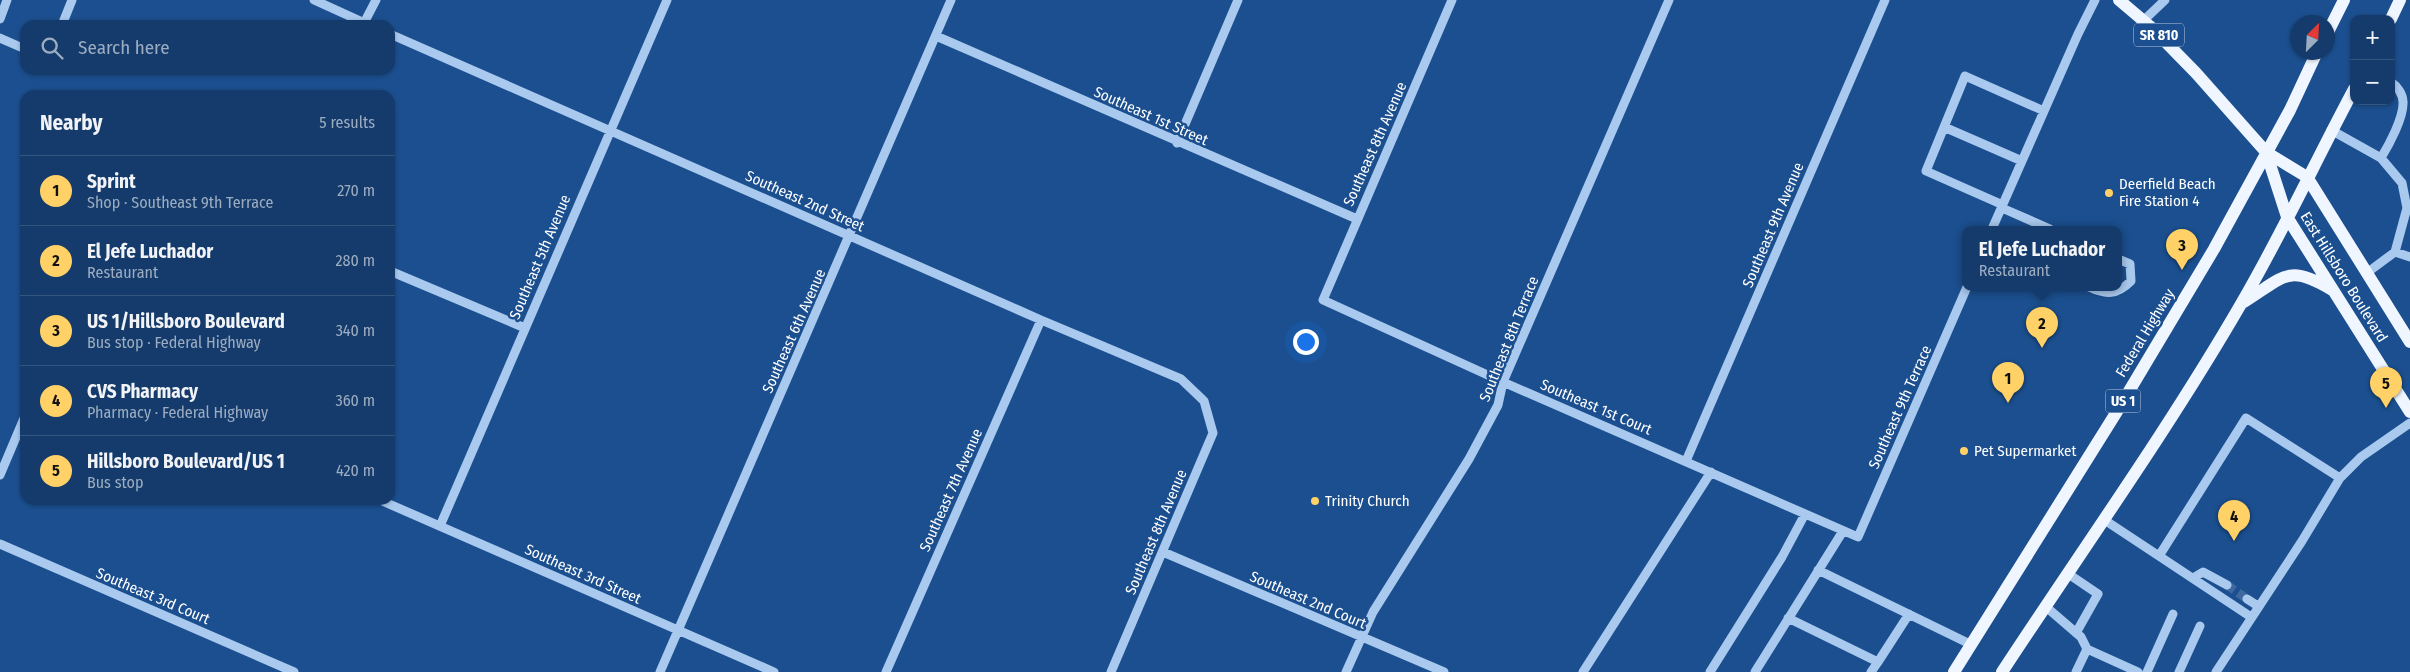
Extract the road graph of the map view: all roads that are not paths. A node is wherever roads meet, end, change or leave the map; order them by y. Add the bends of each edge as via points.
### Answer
1 (7, 0) edge
2 (72, 0) edge
3 (314, 0) edge
4 (376, 0) edge
5 (666, 0) edge
6 (951, 0) edge
7 (1238, 0) edge
8 (1452, 0) edge
9 (1669, 0) edge
10 (1885, 0) edge
11 (2095, 0) edge
12 (2119, 0) edge
13 (2166, 0) edge
14 (2344, 0) edge
15 (2400, 0) edge
16 (2393, 15) edge
17 (2335, 18) edge
18 (0, 19) edge
19 (64, 20) edge
20 (358, 20) edge
21 (368, 20) edge
22 (2143, 21) junction
23 (395, 36) edge
24 (936, 36) junction
25 (0, 38) edge
26 (20, 46) edge
27 (2313, 60) edge
28 (2395, 85) edge
29 (2350, 96) edge
30 (2044, 111) junction
31 (1944, 127) junction
32 (610, 130) junction
33 (2331, 130) junction
34 (1177, 143) junction
35 (2266, 152) junction
36 (2382, 158) junction
37 (2022, 161) junction
38 (2306, 177) junction
39 (2002, 206) junction
40 (2287, 217) junction
41 (1357, 219) junction
42 (1993, 226) edge
43 (2044, 226) edge
44 (850, 236) junction
45 (2395, 252) junction
46 (2410, 257) edge
47 (2122, 261) edge
48 (2368, 272) junction
49 (395, 273) edge
50 (2122, 290) edge
51 (1965, 291) edge
52 (2099, 291) edge
53 (2112, 291) edge
54 (2334, 292) junction
55 (1324, 300) joint
56 (2242, 303) junction
57 (1041, 320) junction
58 (525, 328) junction
59 (2410, 342) edge
60 (1503, 382) junction
61 (1204, 401) joint
62 (2410, 412) edge
63 (2410, 423) edge
64 (20, 428) edge
65 (1686, 461) junction
66 (1711, 472) junction
67 (0, 475) edge
68 (2340, 478) junction
69 (392, 505) edge
70 (1805, 514) junction
71 (2103, 519) junction
72 (440, 526) junction
73 (1843, 531) junction
74 (1858, 538) joint
75 (0, 544) edge
76 (1163, 552) junction
77 (2159, 556) junction
78 (1818, 570) junction
79 (2067, 573) junction
80 (2193, 578) junction
81 (2226, 586) tunnel mouth
82 (2247, 600) tunnel mouth
83 (2045, 606) junction
84 (2258, 606) junction
85 (1910, 614) junction
86 (2173, 614) dead end
87 (2251, 617) junction
88 (1788, 618) junction
89 (2200, 626) dead end
90 (678, 630) junction
91 (2076, 633) junction
92 (1360, 638) junction
93 (1970, 644) junction
94 (2087, 649) junction
95 (1878, 662) junction
96 (294, 672) edge
97 (660, 672) edge
98 (774, 672) edge
99 (886, 672) edge
100 (1111, 672) edge
101 (1346, 672) edge
102 (1444, 672) edge
103 (1582, 672) edge
104 (1710, 672) edge
105 (1754, 672) edge
106 (1871, 672) edge
107 (1954, 672) edge
108 (2002, 672) edge
109 (2076, 672) edge
110 (2138, 672) edge
111 (2147, 672) edge
112 (2179, 672) edge
113 (2216, 672) edge

1 - 18 street
2 - 19 street
3 - 20 street
4 - 21 street
5 - 32 street, Southeast 5th Avenue
6 - 24 street, Southeast 6th Avenue
7 - 34 street
8 - 41 street, Southeast 8th Avenue
9 - 60 street, Southeast 8th Terrace
10 - 65 street, Southeast 9th Avenue
11 - 30 street
12 - 22 main road, East Hillsboro Boulevard / SR 810
13 - 22 street
14 - 17 main road
15 - 16 main road
22 - 35 main road, East Hillsboro Boulevard / SR 810 via 2196,73
23 - 32 street, Southeast 2nd Street
24 - 34 street, Southeast 1st Street
24 - 44 street, Southeast 6th Avenue
25 - 26 street
27 - 35 main road, Federal Highway / US 1
28 - 36 street via 2404,101
29 - 33 main road
30 - 31 street via 1965,76
30 - 37 street
31 - 37 street
31 - 39 street via 1926,171
32 - 44 street, Southeast 2nd Street
32 - 58 street, Southeast 5th Avenue
33 - 36 street
33 - 38 main road
34 - 41 street, Southeast 1st Street
35 - 38 main road, East Hillsboro Boulevard / SR 810
35 - 40 main road, East Hillsboro Boulevard / SR 810
35 - 93 main road, Federal Highway / US 1 via 2214,249 2127,396
36 - 45 street via 2402,183 2407,208
37 - 39 street
38 - 40 main road
38 - 48 main road, East Hillsboro Boulevard / SR 810
39 - 42 street
39 - 43 street
40 - 54 main road, East Hillsboro Boulevard / SR 810
40 - 56 main road
41 - 55 street, Southeast 8th Avenue
44 - 57 street, Southeast 2nd Street
44 - 90 street, Southeast 6th Avenue
45 - 46 street
45 - 48 street
47 - 50 street via 2130,264 2131,281
48 - 59 main road, East Hillsboro Boulevard / SR 810
49 - 58 street
51 - 74 street, Southeast 9th Terrace
52 - 53 street
54 - 56 main road via 2303,275 2292,274
54 - 62 main road, East Hillsboro Boulevard / SR 810
55 - 60 street, Southeast 1st Court
56 - 71 main road
57 - 61 street, Southeast 2nd Street via 1181,379
57 - 99 street, Southeast 7th Avenue
58 - 72 street, Southeast 5th Avenue
60 - 65 street, Southeast 1st Court
60 - 92 street, Southeast 8th Terrace via 1498,405 1477,443
61 - 76 street, Southeast 8th Avenue via 1213,433
63 - 68 street via 2361,457
64 - 67 street
65 - 66 street, Southeast 1st Court
66 - 70 street, Southeast 1st Court
66 - 103 street
68 - 77 street via 2246,418
68 - 84 street
69 - 72 street, Southeast 3rd Street
70 - 73 street, Southeast 1st Court
70 - 104 street
71 - 77 street
71 - 79 main road
72 - 90 street, Southeast 3rd Street
73 - 74 street, Southeast 1st Court
73 - 78 street
75 - 96 street, Southeast 3rd Court
76 - 92 street, Southeast 2nd Court
76 - 100 street, Southeast 8th Avenue
77 - 80 street
78 - 85 street
78 - 88 street
79 - 83 main road
79 - 91 street via 2098,594
80 - 81 street via 2203,572
80 - 87 street
82 - 84 street
83 - 91 street
83 - 108 main road
84 - 87 street
85 - 93 street
85 - 95 street
86 - 111 street
87 - 113 street
88 - 95 street
88 - 105 street
89 - 112 street
90 - 97 street, Southeast 6th Avenue
90 - 98 street, Southeast 3rd Street
91 - 94 street via 2082,637
92 - 101 street, Southeast 8th Terrace
92 - 102 street, Southeast 2nd Court
93 - 107 main road, Federal Highway / US 1
94 - 109 street
94 - 110 street
95 - 106 street

